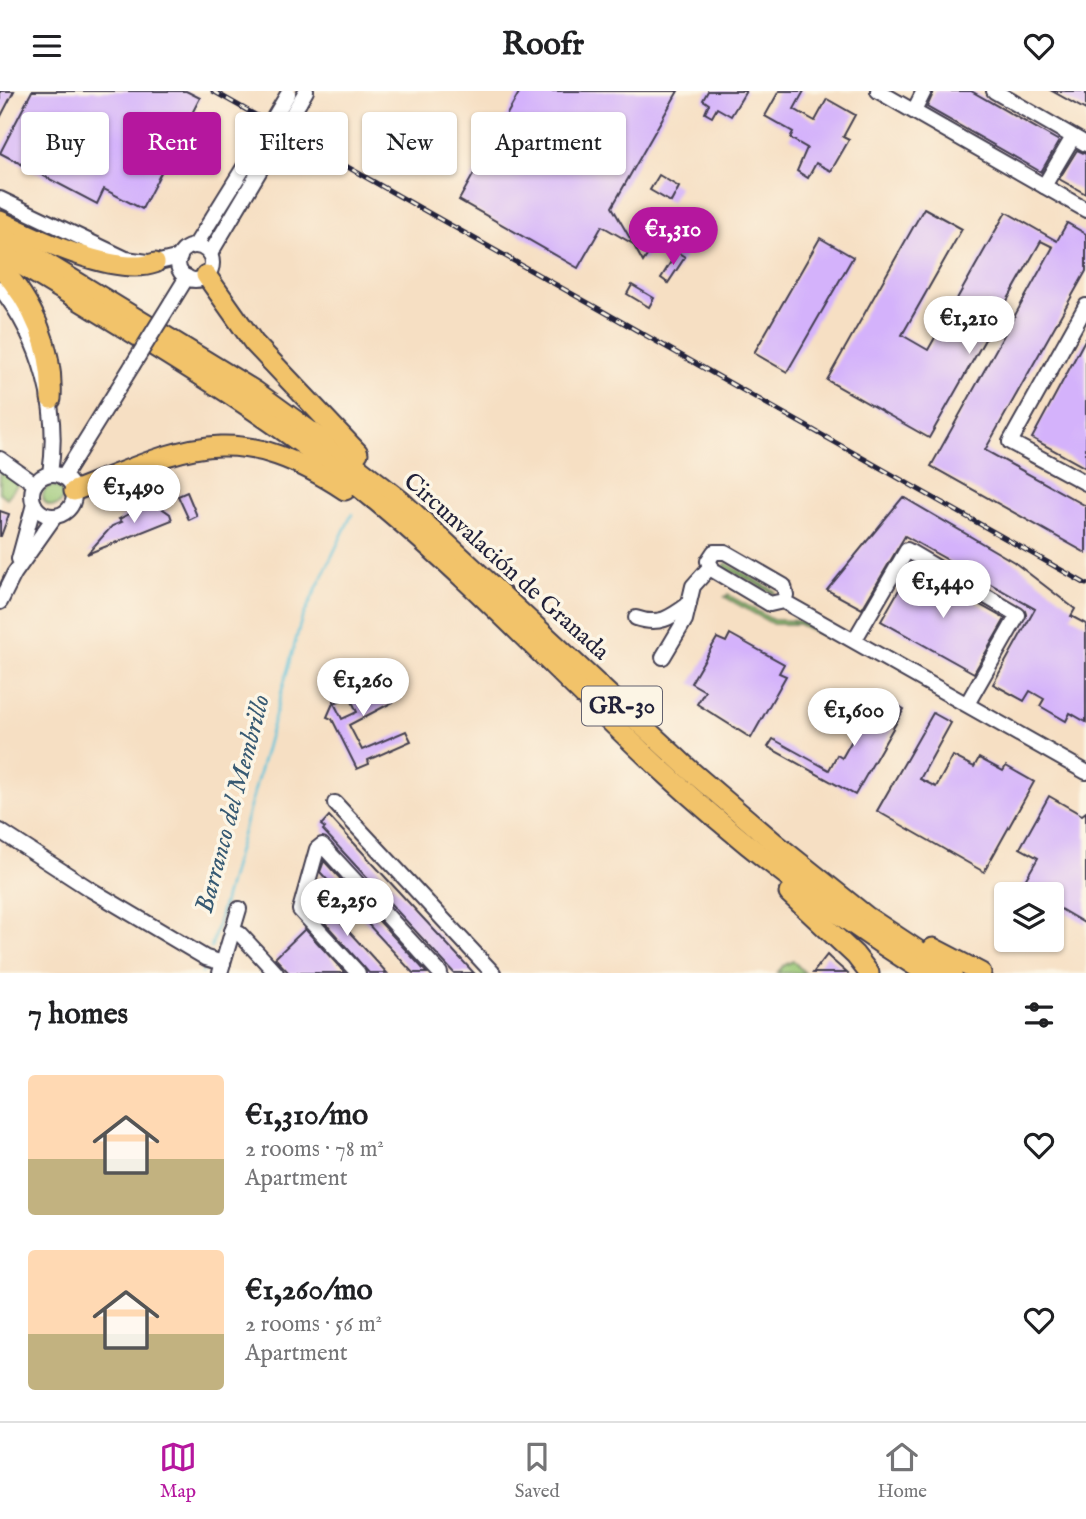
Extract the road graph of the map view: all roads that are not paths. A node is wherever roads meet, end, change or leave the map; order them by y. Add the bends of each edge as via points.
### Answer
1 (878, 91) edge
2 (925, 91) edge
3 (995, 91) edge
4 (296, 95) edge
5 (914, 111) junction
6 (1080, 140) edge
7 (1044, 186) junction
8 (0, 199) edge
9 (1086, 209) edge
10 (0, 221) edge
11 (0, 235) edge
12 (195, 246) junction
13 (0, 252) edge
14 (210, 254) junction
15 (180, 257) junction
16 (155, 263) junction
17 (0, 267) edge
18 (197, 276) junction
19 (0, 288) edge
20 (1086, 306) edge
21 (51, 398) junction
22 (0, 459) edge
23 (62, 481) junction
24 (1086, 483) edge
25 (35, 484) junction
26 (400, 500) junction
27 (34, 504) junction
28 (54, 516) junction
29 (711, 566) junction
30 (14, 574) junction
31 (472, 588) junction
32 (785, 598) junction
33 (0, 602) edge
34 (689, 604) junction
35 (636, 618) dead end
36 (858, 634) junction
37 (663, 657) dead end
38 (968, 702) junction
39 (1086, 764) edge
40 (1086, 772) edge
41 (335, 803) dead end
42 (0, 831) edge
43 (774, 868) junction
44 (818, 901) junction
45 (851, 905) junction
46 (239, 909) dead end
47 (232, 931) junction
48 (222, 968) edge
49 (489, 971) edge
50 (276, 973) edge
51 (358, 973) edge
52 (440, 973) edge
53 (869, 973) edge
54 (904, 973) edge
55 (926, 973) edge
56 (951, 973) edge
57 (981, 973) edge

1 - 5 street
2 - 5 street
3 - 6 street
4 - 12 street, bridge via 254,151
4 - 14 street, bridge via 266,160
5 - 7 street
6 - 7 street
7 - 9 street
8 - 16 street via 126,259
10 - 16 highway via 112,264 135,269
11 - 26 highway, Circunvalación de Granada / GR-30 via 255,391
12 - 14 street
12 - 15 street
13 - 31 highway, Circunvalación de Granada / GR-30 via 274,422 377,502
14 - 18 street via 212,263
15 - 16 street
15 - 18 street via 179,267
17 - 21 highway via 38,326 50,368
18 - 23 street, bridge via 171,303
18 - 26 highway
19 - 21 street via 26,331
20 - 24 street via 1010,442
21 - 23 street
22 - 25 street
23 - 25 street
23 - 28 street via 72,505
23 - 31 highway via 208,445 264,450 289,457 354,496 448,576
25 - 27 street
26 - 45 highway, Circunvalación de Granada / GR-30 via 692,772
27 - 28 street via 42,514
27 - 30 street
28 - 30 street
29 - 32 street via 770,604
29 - 32 street via 708,561 714,552 725,552 783,586
29 - 34 street via 693,586
30 - 33 street
31 - 43 highway, Circunvalación de Granada / GR-30 via 657,766
32 - 36 street
32 - 38 street
34 - 35 street via 665,621
34 - 37 street
36 - 38 street
36 - 38 street via 907,550 1018,615
38 - 39 street
38 - 40 street
41 - 49 street
42 - 48 street
43 - 44 highway, Circunvalación de Granada / GR-30
43 - 53 highway via 790,893
44 - 54 highway via 830,917
44 - 55 highway, Circunvalación de Granada / GR-30
45 - 56 highway, Circunvalación de Granada / GR-30
45 - 57 highway via 871,910
46 - 47 street
47 - 48 street
47 - 50 street
51 - 52 street via 300,910 321,845

